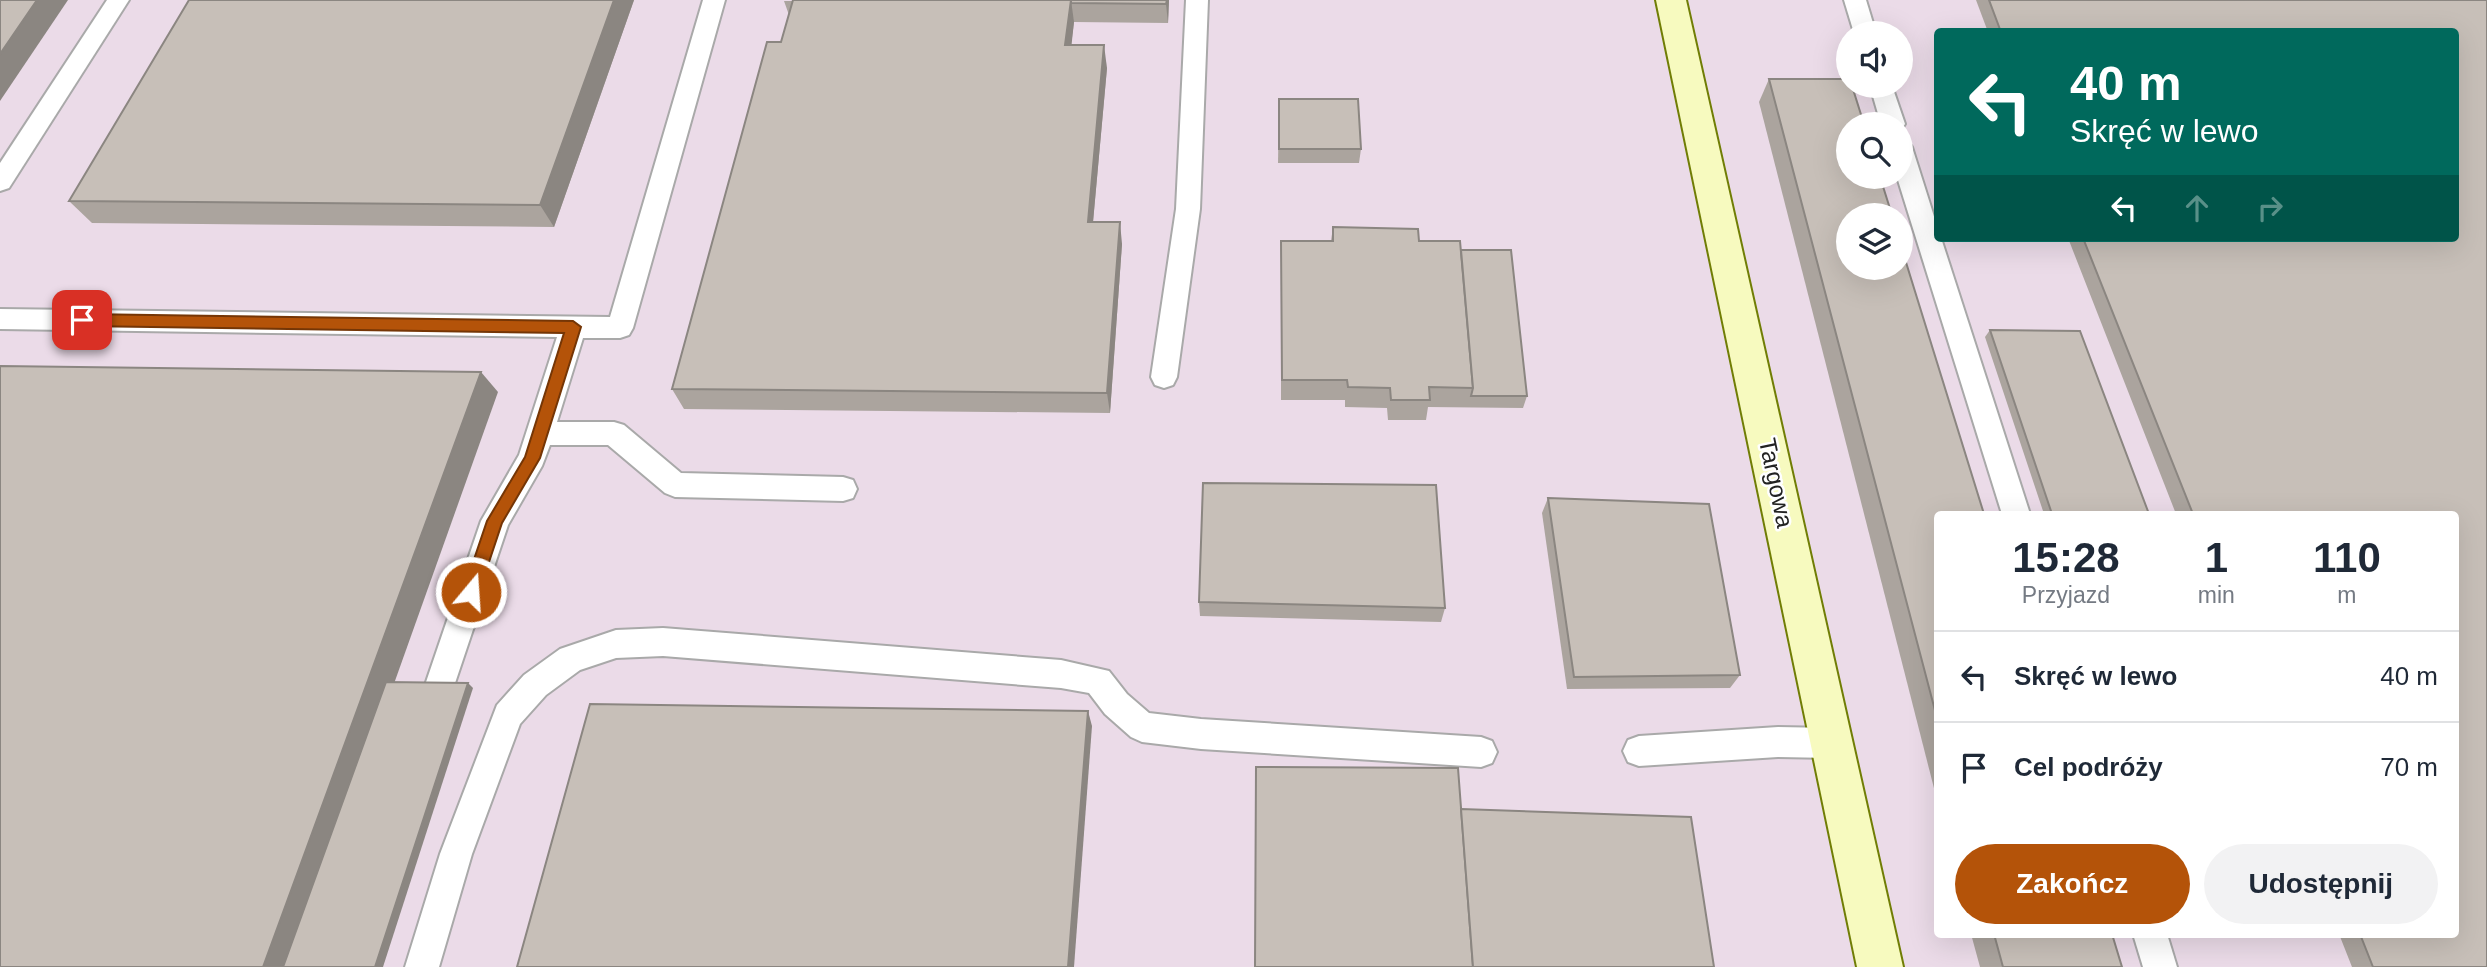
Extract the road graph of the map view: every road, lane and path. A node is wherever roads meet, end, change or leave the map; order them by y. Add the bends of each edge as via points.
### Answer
1 (118, 0) edge
2 (714, 0) edge
3 (1197, 0) edge
4 (1671, 0) edge
5 (1855, 0) edge
6 (1861, 21) edge
7 (0, 182) edge
8 (1913, 189) edge
9 (0, 319) edge
10 (573, 327) junction
11 (1164, 377) dead end
12 (540, 433) junction
13 (843, 489) dead end
14 (2015, 511) edge
15 (439, 688) edge
16 (1831, 743) junction
17 (1639, 751) dead end
18 (1481, 752) dead end
19 (2151, 938) edge
20 (422, 967) edge
21 (1880, 967) edge
22 (2160, 967) edge

1 - 7 lane
2 - 10 lane via 620,328
3 - 11 lane via 1188,209
4 - 16 street, Targowa
5 - 6 lane
8 - 14 lane
9 - 10 lane
10 - 12 lane
12 - 13 lane via 614,433 675,485
12 - 15 lane via 532,458 495,521
16 - 17 lane
16 - 21 street, Targowa
18 - 20 lane via 1142,727 1098,681 1061,674 663,642 616,644 571,659 535,685 508,715 456,854
19 - 22 lane

